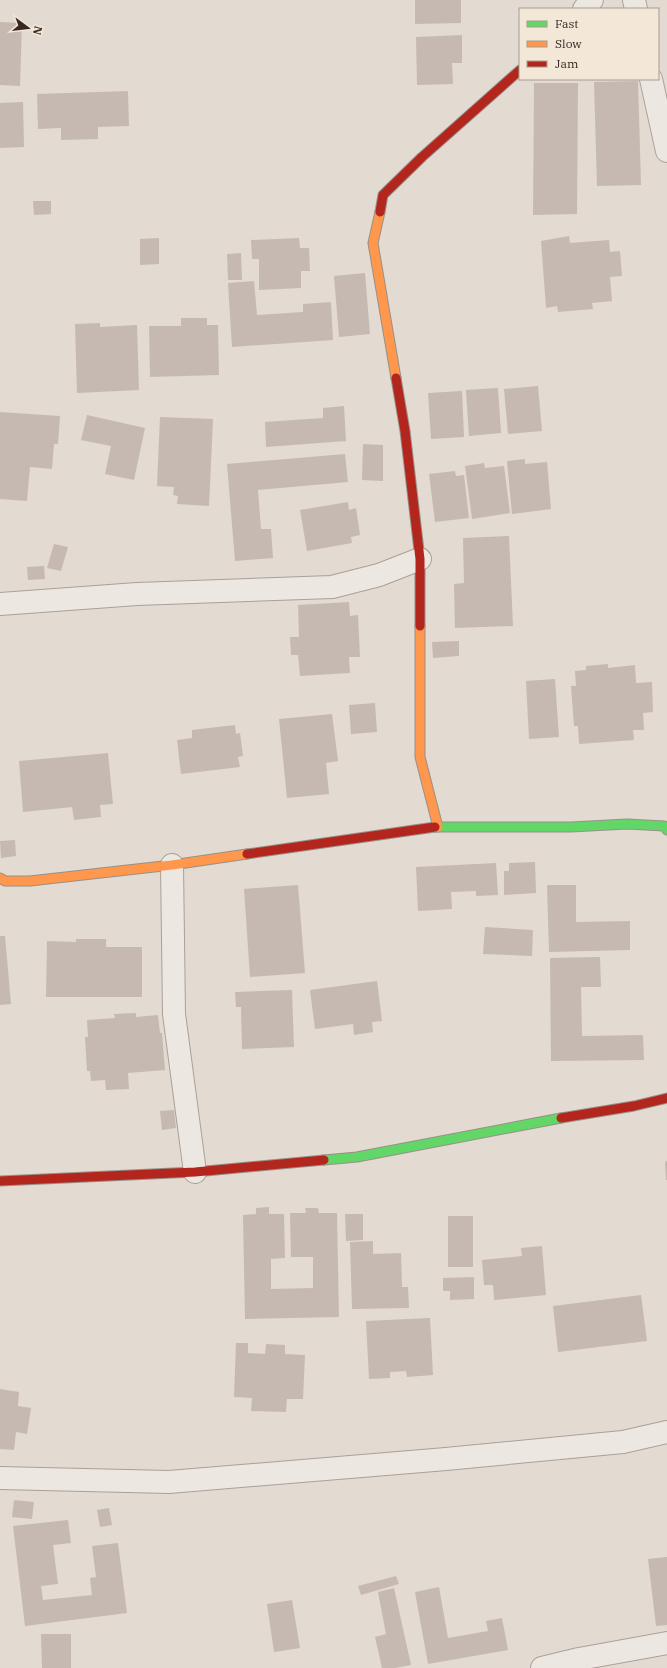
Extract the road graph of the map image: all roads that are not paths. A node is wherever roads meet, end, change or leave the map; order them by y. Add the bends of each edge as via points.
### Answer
1 (592, 0) edge
2 (585, 8) edge
3 (519, 71) edge
4 (652, 80) edge
5 (667, 151) edge
6 (420, 559) junction
7 (0, 604) edge
8 (666, 826) edge
9 (438, 827) junction
10 (172, 865) junction
11 (0, 878) edge
12 (667, 1098) edge
13 (195, 1172) junction
14 (0, 1181) edge
15 (667, 1432) edge
16 (0, 1478) edge
17 (667, 1643) edge
18 (542, 1668) edge

1 - 2 street
3 - 6 street via 383,194 373,244 405,431
4 - 5 street
6 - 7 street via 379,576 332,587 137,594
6 - 9 street via 420,757
8 - 9 street via 627,824 571,827
9 - 10 street
10 - 11 street via 30,881 5,881
10 - 13 street via 174,1014
12 - 13 street via 356,1157
13 - 14 street
15 - 16 street via 616,1443 169,1482
17 - 18 street

